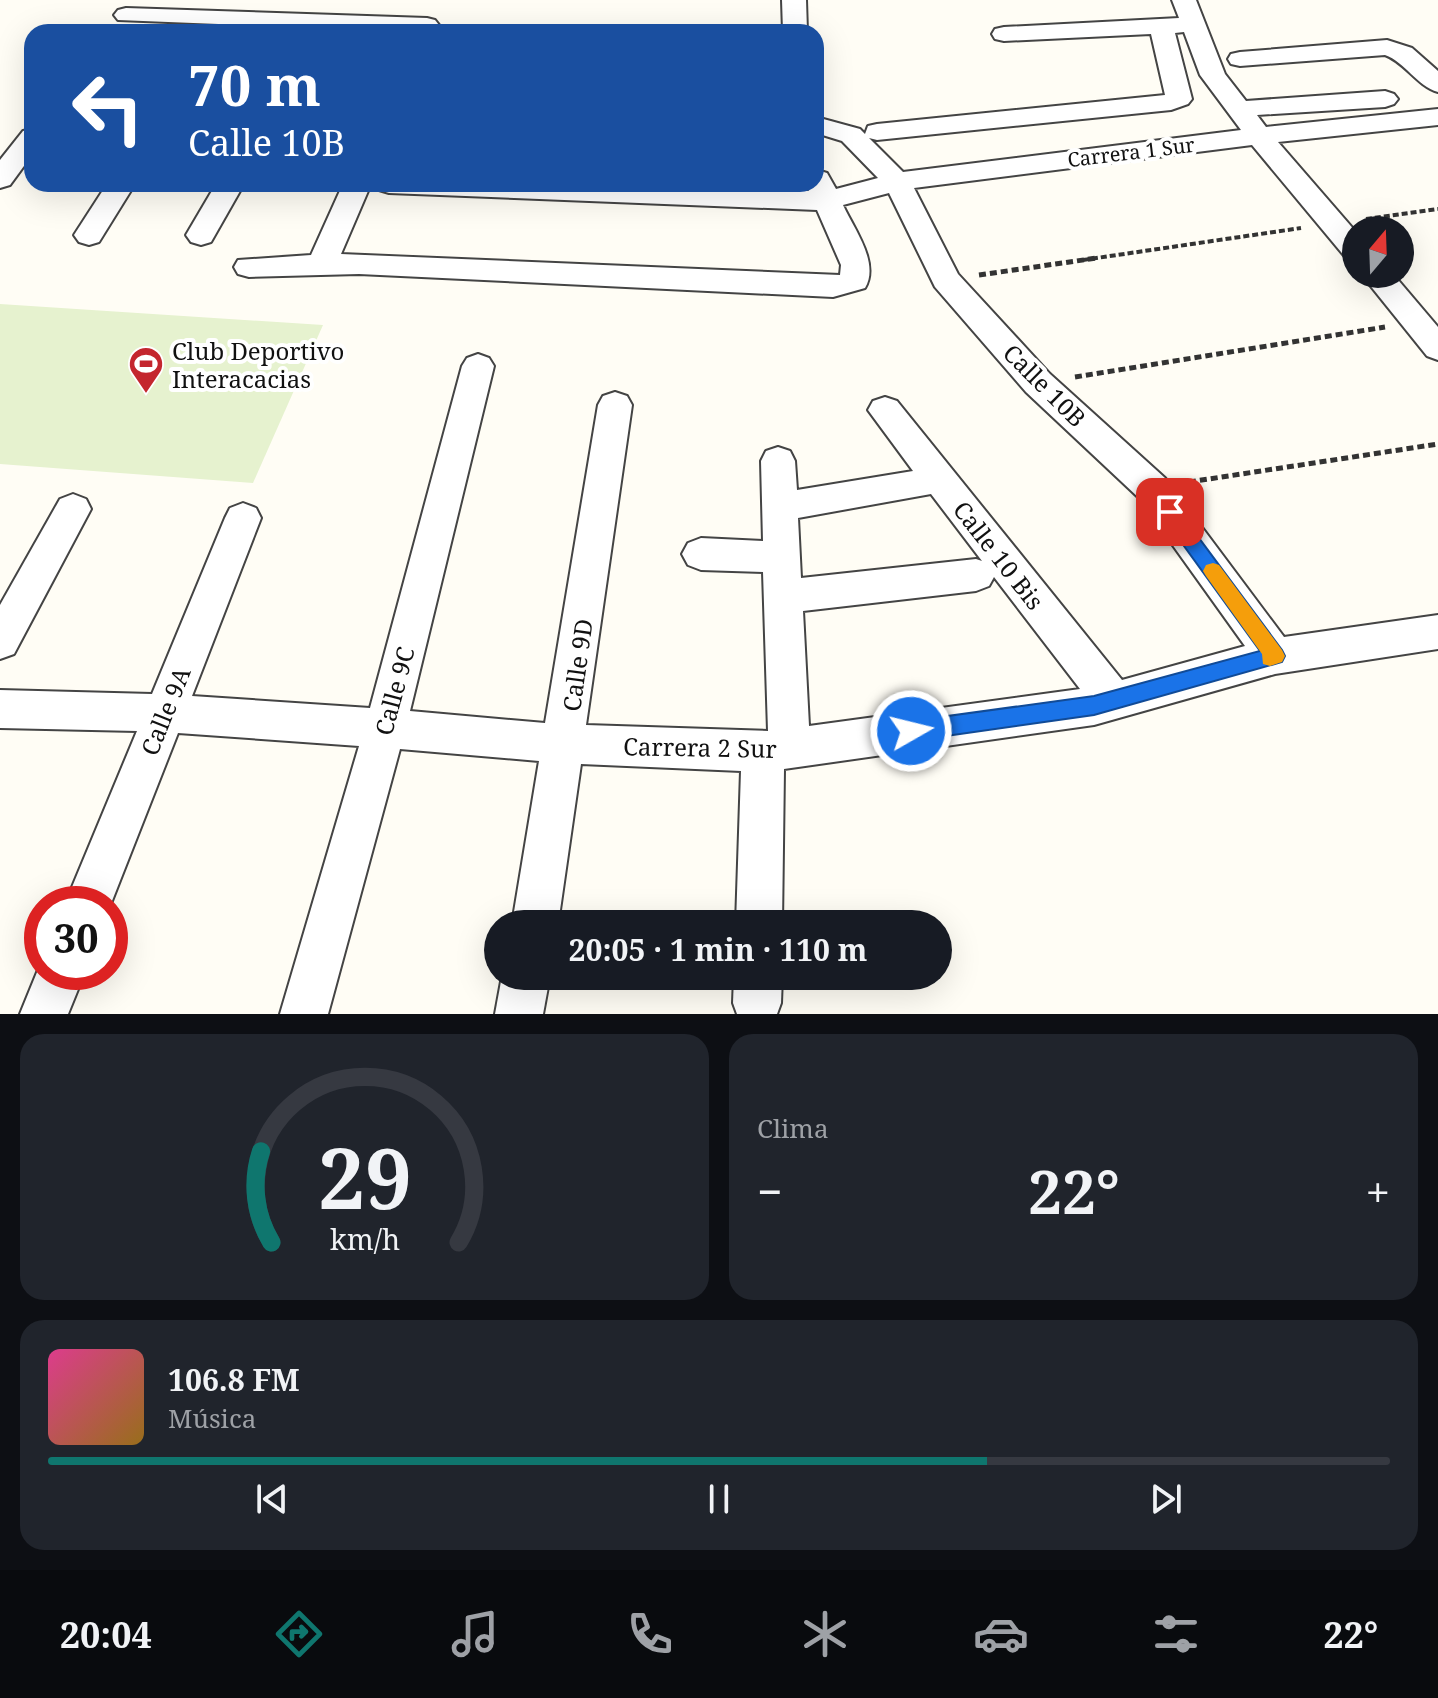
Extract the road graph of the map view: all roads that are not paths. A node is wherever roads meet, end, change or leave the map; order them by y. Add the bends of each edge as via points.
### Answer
1 (439, 0) edge
2 (794, 0) edge
3 (1189, 12) edge
4 (125, 16) edge
5 (310, 24) edge
6 (428, 24) edge
7 (795, 24) edge
8 (1161, 26) junction
9 (1004, 34) dead end
10 (1240, 59) dead end
11 (1438, 84) edge
12 (1438, 95) edge
13 (1238, 109) junction
14 (1438, 117) edge
15 (824, 127) edge
16 (877, 132) dead end
17 (1259, 136) junction
18 (24, 148) edge
19 (0, 179) edge
20 (897, 182) junction
21 (824, 189) edge
22 (116, 192) edge
23 (225, 192) edge
24 (354, 192) edge
25 (822, 192) edge
26 (89, 235) dead end
27 (201, 235) dead end
28 (1342, 235) edge
29 (322, 265) junction
30 (249, 267) dead end
31 (1388, 288) edge
32 (1438, 348) edge
33 (478, 366) dead end
34 (615, 405) dead end
35 (885, 410) dead end
36 (778, 461) dead end
37 (919, 484) dead end
38 (779, 507) junction
39 (73, 509) dead end
40 (243, 518) dead end
41 (701, 554) dead end
42 (782, 557) junction
43 (976, 575) dead end
44 (783, 597) junction
45 (1438, 632) edge
46 (0, 642) edge
47 (1275, 656) junction
48 (1113, 700) junction
49 (0, 709) edge
50 (164, 713) junction
51 (385, 728) junction
52 (565, 744) junction
53 (776, 750) junction
54 (95, 886) edge
55 (537, 910) edge
56 (760, 910) edge
57 (54, 990) edge
58 (523, 990) edge
59 (44, 1014) edge
60 (304, 1014) edge
61 (519, 1014) edge

1 - 6 street
2 - 7 street
3 - 8 street
3 - 13 street via 1213,75
4 - 5 street
8 - 9 street
8 - 16 street via 1179,99 1162,105
10 - 11 street via 1387,47 1403,53
12 - 13 street
13 - 17 street
14 - 17 street, Carrera 1 Sur
15 - 20 street, Calle 10B via 851,135
17 - 20 street, Carrera 1 Sur
17 - 28 street
18 - 19 street
20 - 21 street, Carrera 1 Sur
20 - 47 street, Calle 10B via 946,280 1038,383 1152,488
22 - 26 street
23 - 27 street
24 - 29 street
25 - 29 street via 856,265 854,281 833,287
29 - 30 street
31 - 32 street
33 - 51 street, Calle 9C
34 - 52 street, Calle 9D
35 - 48 street, Calle 10 Bis
36 - 38 street
37 - 38 street
38 - 42 street
39 - 46 street
40 - 50 street, Calle 9A
41 - 42 street
42 - 44 street
43 - 44 street
44 - 53 street
45 - 47 street, Carrera 2 Sur
47 - 48 street, Carrera 2 Sur
48 - 53 street, Carrera 2 Sur
49 - 50 street, Carrera 2 Sur
50 - 51 street, Carrera 2 Sur
50 - 54 street, Calle 9A
51 - 52 street, Carrera 2 Sur
51 - 60 street, Calle 9C
52 - 53 street, Carrera 2 Sur
52 - 55 street, Calle 9D
53 - 56 street
57 - 59 street
58 - 61 street

